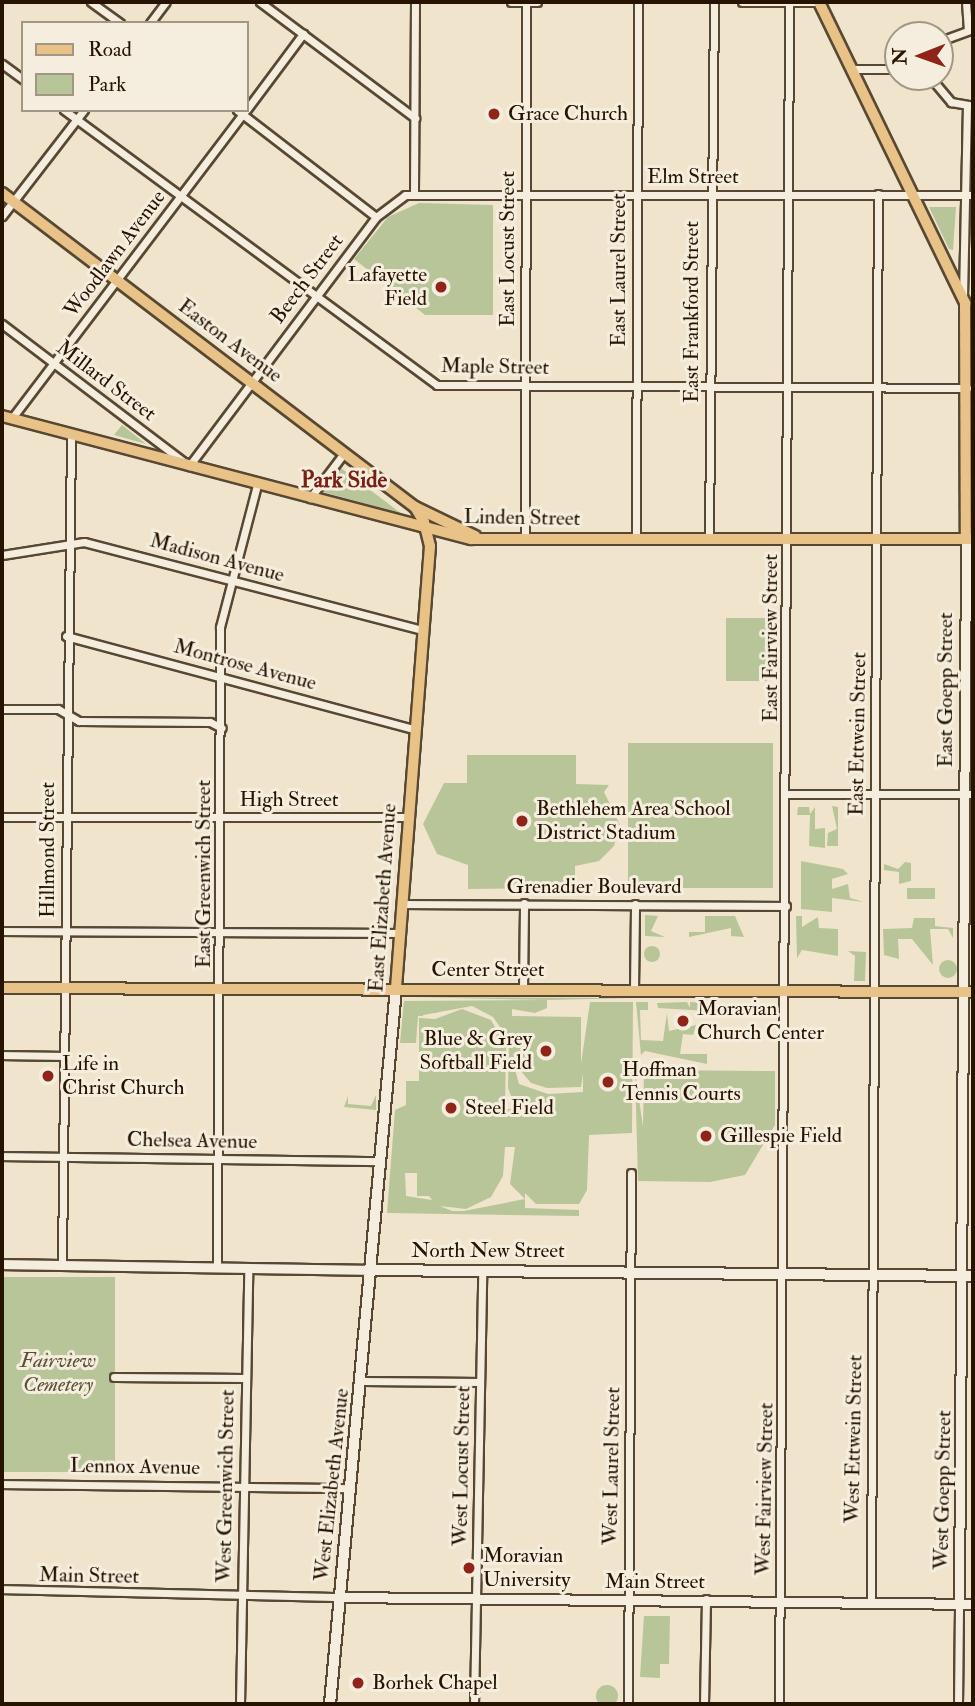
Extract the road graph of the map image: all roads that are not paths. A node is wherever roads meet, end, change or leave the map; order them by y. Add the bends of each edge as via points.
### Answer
1 (91, 2) edge
2 (166, 2) edge
3 (261, 2) edge
4 (415, 2) edge
5 (511, 2) edge
6 (526, 2) edge
7 (537, 2) edge
8 (638, 2) edge
9 (714, 2) edge
10 (742, 2) edge
11 (789, 2) edge
12 (819, 2) edge
13 (966, 2) edge
14 (117, 21) edge
15 (152, 21) edge
16 (971, 30) edge
17 (303, 34) junction
18 (954, 36) edge
19 (2, 64) edge
20 (852, 69) junction
21 (884, 69) edge
22 (21, 78) edge
23 (939, 91) edge
24 (248, 105) edge
25 (970, 106) edge
26 (67, 112) edge
27 (83, 112) edge
28 (242, 112) edge
29 (244, 112) edge
30 (415, 118) junction
31 (77, 120) junction
32 (2, 193) edge
33 (414, 193) junction
34 (527, 194) junction
35 (637, 194) junction
36 (710, 194) junction
37 (789, 194) junction
38 (878, 194) junction
39 (970, 195) edge
40 (914, 196) junction
41 (180, 197) junction
42 (13, 201) junction
43 (2, 216) edge
44 (376, 217) junction
45 (118, 280) junction
46 (963, 296) junction
47 (314, 299) junction
48 (2, 324) edge
49 (53, 363) junction
50 (251, 381) junction
51 (524, 386) junction
52 (636, 386) junction
53 (709, 387) junction
54 (789, 387) junction
55 (878, 388) junction
56 (970, 388) edge
57 (7, 417) edge
58 (71, 436) junction
59 (344, 453) junction
60 (189, 466) junction
61 (257, 485) junction
62 (310, 499) junction
63 (415, 507) junction
64 (426, 529) junction
65 (478, 539) junction
66 (525, 539) junction
67 (636, 539) junction
68 (709, 539) junction
69 (877, 539) junction
70 (969, 539) edge
71 (789, 540) junction
72 (68, 544) junction
73 (2, 555) edge
74 (232, 579) junction
75 (422, 631) junction
76 (66, 636) junction
77 (220, 676) junction
78 (2, 709) edge
79 (66, 711) junction
80 (222, 728) junction
81 (414, 729) junction
82 (787, 794) junction
83 (876, 794) junction
84 (969, 794) edge
85 (2, 817) edge
86 (65, 817) junction
87 (408, 817) junction
88 (221, 818) junction
89 (402, 904) junction
90 (524, 904) junction
91 (635, 904) junction
92 (786, 906) junction
93 (2, 931) edge
94 (65, 931) junction
95 (221, 931) junction
96 (399, 933) junction
97 (2, 988) edge
98 (65, 988) junction
99 (221, 988) junction
100 (397, 989) junction
101 (523, 989) junction
102 (634, 990) junction
103 (786, 990) junction
104 (875, 991) junction
105 (969, 992) edge
106 (2, 1055) edge
107 (64, 1056) junction
108 (2, 1156) edge
109 (62, 1157) junction
110 (218, 1158) junction
111 (381, 1161) junction
112 (631, 1174) dead end
113 (2, 1264) edge
114 (62, 1265) junction
115 (217, 1268) junction
116 (248, 1269) junction
117 (372, 1270) junction
118 (482, 1270) junction
119 (632, 1271) junction
120 (785, 1273) junction
121 (874, 1275) junction
122 (968, 1275) edge
123 (114, 1377) dead end
124 (245, 1378) junction
125 (362, 1381) junction
126 (480, 1382) junction
127 (2, 1484) edge
128 (243, 1487) junction
129 (351, 1488) junction
130 (2, 1589) edge
131 (242, 1595) junction
132 (341, 1597) junction
133 (478, 1598) junction
134 (629, 1599) junction
135 (706, 1599) junction
136 (781, 1602) junction
137 (870, 1602) junction
138 (959, 1604) junction
139 (973, 1604) edge
140 (240, 1704) edge
141 (330, 1704) edge
142 (474, 1704) edge
143 (628, 1704) edge
144 (704, 1704) edge
145 (779, 1704) edge
146 (958, 1704) edge

1 - 14 street
2 - 15 street
3 - 17 street
4 - 30 street
5 - 6 street
6 - 7 street
6 - 34 street, East Locust Street
8 - 35 street, East Laurel Street
9 - 36 street, East Frankford Street
10 - 11 street
11 - 12 street
11 - 37 street, East Fairview Street
12 - 20 main road
13 - 16 street
16 - 18 street
17 - 24 street, Woodlawn Avenue
17 - 30 street
19 - 22 street
20 - 21 street
20 - 40 main road
23 - 25 street
25 - 39 street, East Goepp Street
26 - 31 street, Maple Street
27 - 31 street
28 - 41 street, Woodlawn Avenue
29 - 44 street
30 - 33 street
31 - 41 street, Maple Street
31 - 42 street
32 - 42 main road, Easton Avenue
33 - 34 street, Elm Street
33 - 44 street, Beech Street
34 - 35 street, Elm Street
34 - 51 street, East Locust Street
35 - 36 street, Elm Street
35 - 52 street, East Laurel Street
36 - 37 street, Elm Street
36 - 53 street, East Frankford Street
37 - 38 street, Elm Street
37 - 54 street, East Fairview Street
38 - 40 street, Elm Street
38 - 55 street, East Ettwein Street
39 - 40 street, Elm Street
39 - 46 street, East Goepp Street
40 - 46 main road
41 - 45 street, Woodlawn Avenue
41 - 47 street, Maple Street
42 - 43 street
42 - 45 main road, Easton Avenue
44 - 47 street, Beech Street
45 - 49 street, Woodlawn Avenue
45 - 50 main road, Easton Avenue
46 - 56 main road, East Goepp Street
47 - 50 street, Beech Street
47 - 51 street, Maple Street via 430,383
48 - 49 street, Millard Street
49 - 57 street, Woodlawn Avenue
49 - 60 street, Millard Street
50 - 59 main road, Easton Avenue
50 - 60 street, Beech Street
51 - 52 street, Maple Street
51 - 66 street, East Locust Street
52 - 53 street, Maple Street
52 - 67 street, East Laurel Street
53 - 54 street, Maple Street
53 - 68 street, East Frankford Street
54 - 55 street, Maple Street
54 - 71 street, East Fairview Street
55 - 56 street, Maple Street
55 - 69 street, East Ettwein Street
56 - 70 main road, East Goepp Street
57 - 58 main road, Linden Street
58 - 60 main road, Linden Street
58 - 72 street, Hillmond Street
59 - 62 street
59 - 63 main road, Easton Avenue
60 - 61 main road, Linden Street
61 - 62 main road, Linden Street
61 - 74 street, East Greenwich Street
62 - 64 main road, Linden Street
63 - 64 main road, Easton Avenue
63 - 65 main road
64 - 65 main road, Linden Street
64 - 75 main road, East Elizabeth Avenue
65 - 66 main road, Linden Street
66 - 67 main road, Linden Street
67 - 68 main road, Linden Street
68 - 71 main road, Linden Street
69 - 70 main road, Linden Street
69 - 71 main road, Linden Street
69 - 83 street, East Ettwein Street
70 - 84 street, East Goepp Street
71 - 82 street, East Fairview Street
72 - 73 street, Madison Avenue
72 - 74 street, Madison Avenue via 84,542
72 - 76 street, Hillmond Street
74 - 75 street, Madison Avenue
74 - 77 street, East Greenwich Street via 220,627
75 - 81 main road, East Elizabeth Avenue
76 - 77 street, Montrose Avenue
76 - 79 street, Hillmond Street
77 - 80 street, East Greenwich Street
77 - 81 street, Montrose Avenue
78 - 79 street
79 - 80 street via 79,721 210,722
79 - 86 street, Hillmond Street
80 - 88 street, East Greenwich Street
81 - 87 main road, East Elizabeth Avenue
82 - 83 street
82 - 92 street, East Fairview Street
83 - 84 street
83 - 104 street, East Ettwein Street
84 - 105 street, East Goepp Street
85 - 86 street, High Street
86 - 88 street, High Street
86 - 94 street, Hillmond Street
87 - 88 street, High Street
87 - 89 main road, East Elizabeth Avenue
88 - 95 street, East Greenwich Street
89 - 90 street, Grenadier Boulevard
89 - 96 main road, East Elizabeth Avenue
90 - 91 street, Grenadier Boulevard
90 - 101 street
91 - 92 street, Grenadier Boulevard
91 - 102 street
92 - 103 street, East Fairview Street
93 - 94 street
94 - 95 street
94 - 98 street, Hillmond Street
95 - 96 street
95 - 99 street, East Greenwich Street
96 - 100 main road, East Elizabeth Avenue
97 - 98 main road, Center Street
98 - 99 main road, Center Street
98 - 107 street, Hillmond Street
99 - 100 main road, Center Street
99 - 110 street, East Greenwich Street
100 - 101 main road, Center Street
100 - 111 main road, East Elizabeth Avenue
101 - 102 main road, Center Street
102 - 103 main road, Center Street
103 - 104 main road, Center Street
103 - 120 street, East Fairview Street
104 - 105 main road, Center Street
104 - 121 street, East Ettwein Street
105 - 122 street, East Goepp Street
106 - 107 street
107 - 109 street, Hillmond Street
108 - 109 street, Chelsea Avenue
109 - 110 street, Chelsea Avenue
109 - 114 street, Hillmond Street
110 - 111 street, Chelsea Avenue
110 - 115 street, East Greenwich Street
111 - 117 main road, East Elizabeth Avenue
112 - 119 street
113 - 114 street, North New Street
114 - 115 street, North New Street
115 - 116 street, North New Street
116 - 117 street, North New Street
116 - 124 street, West Greenwich Street
117 - 118 main road, North New Street
117 - 125 main road, West Elizabeth Avenue
118 - 119 main road, North New Street
118 - 126 street, West Locust Street
119 - 120 main road, North New Street
119 - 134 street, West Laurel Street
120 - 121 main road, North New Street
120 - 136 street, West Fairview Street
121 - 122 main road, North New Street
121 - 137 street, West Ettwein Street
122 - 138 street, West Goepp Street
123 - 124 street
124 - 128 street, West Greenwich Street
125 - 126 street
125 - 129 main road, West Elizabeth Avenue
126 - 133 street, West Locust Street
127 - 128 street, Lennox Avenue
128 - 129 street, Lennox Avenue
128 - 131 street, West Greenwich Street
129 - 132 main road, West Elizabeth Avenue
130 - 131 street, Main Street
131 - 132 street, Main Street
131 - 140 street, West Greenwich Street
132 - 133 street, Main Street
132 - 141 main road, West Elizabeth Avenue
133 - 134 street, Main Street
133 - 142 street, West Locust Street
134 - 135 street, Main Street
134 - 143 street, West Laurel Street
135 - 136 street, Main Street
135 - 144 street
136 - 137 street, Main Street
136 - 145 street, West Fairview Street
137 - 138 street, Main Street
138 - 139 street, Main Street
138 - 146 street, West Goepp Street

